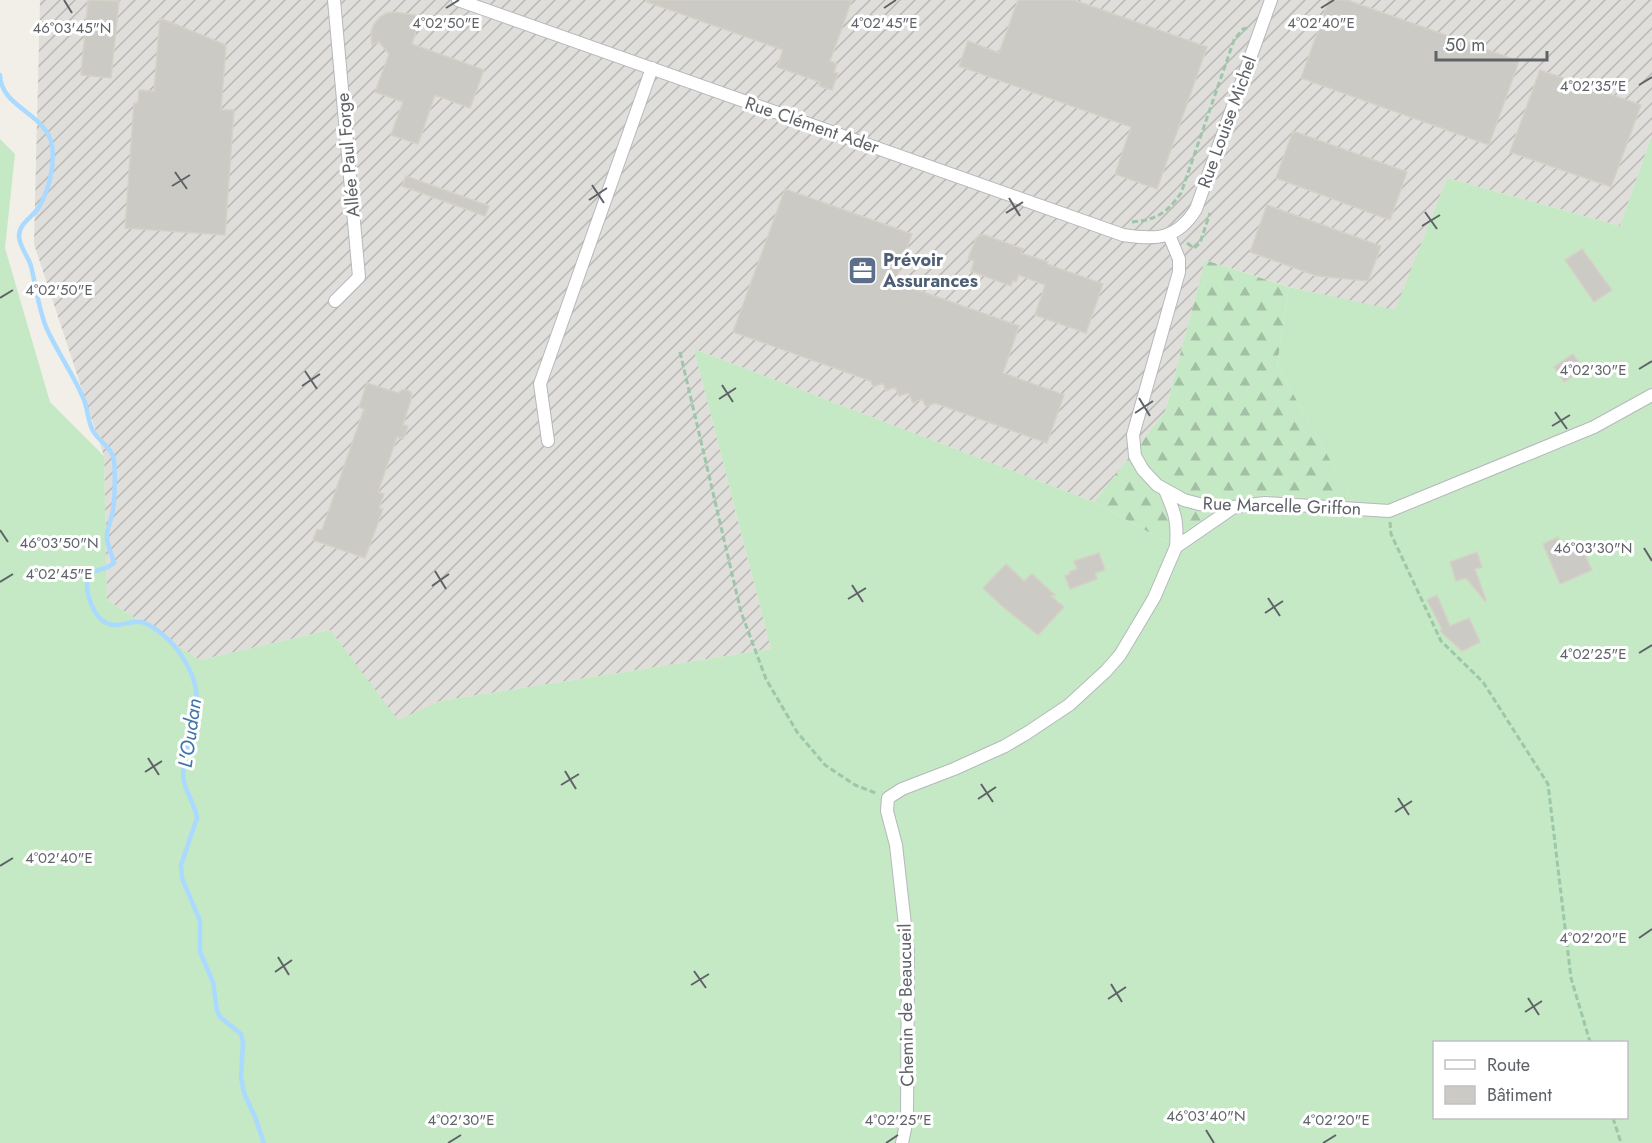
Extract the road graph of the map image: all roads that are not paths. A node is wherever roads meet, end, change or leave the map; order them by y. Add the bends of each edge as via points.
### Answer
1 (334, 0) edge
2 (458, 0) edge
3 (1271, 0) edge
4 (652, 68) junction
5 (1171, 233) junction
6 (335, 301) dead end
7 (1652, 395) edge
8 (548, 441) dead end
9 (1165, 490) junction
10 (1234, 507) junction
11 (1176, 547) junction
12 (902, 1143) edge

1 - 6 street, Allée Paul Forge via 359,277
2 - 4 street, Rue Clément Ader
3 - 5 street, Rue Louise Michel via 1196,209
4 - 5 street, Rue Clément Ader via 1123,235 1157,238
4 - 8 street via 540,384
5 - 9 street, Rue Marcelle Griffon via 1179,272 1133,435 1135,456 1143,470
7 - 10 street, Rue Marcelle Griffon via 1594,428 1389,511 1265,503
9 - 10 street, Rue Marcelle Griffon via 1200,504
9 - 11 street via 1175,512
10 - 11 street
11 - 12 street, Chemin de Beaucueil via 1154,598 1120,655 1069,705 1005,746 888,798 908,951 907,1119

